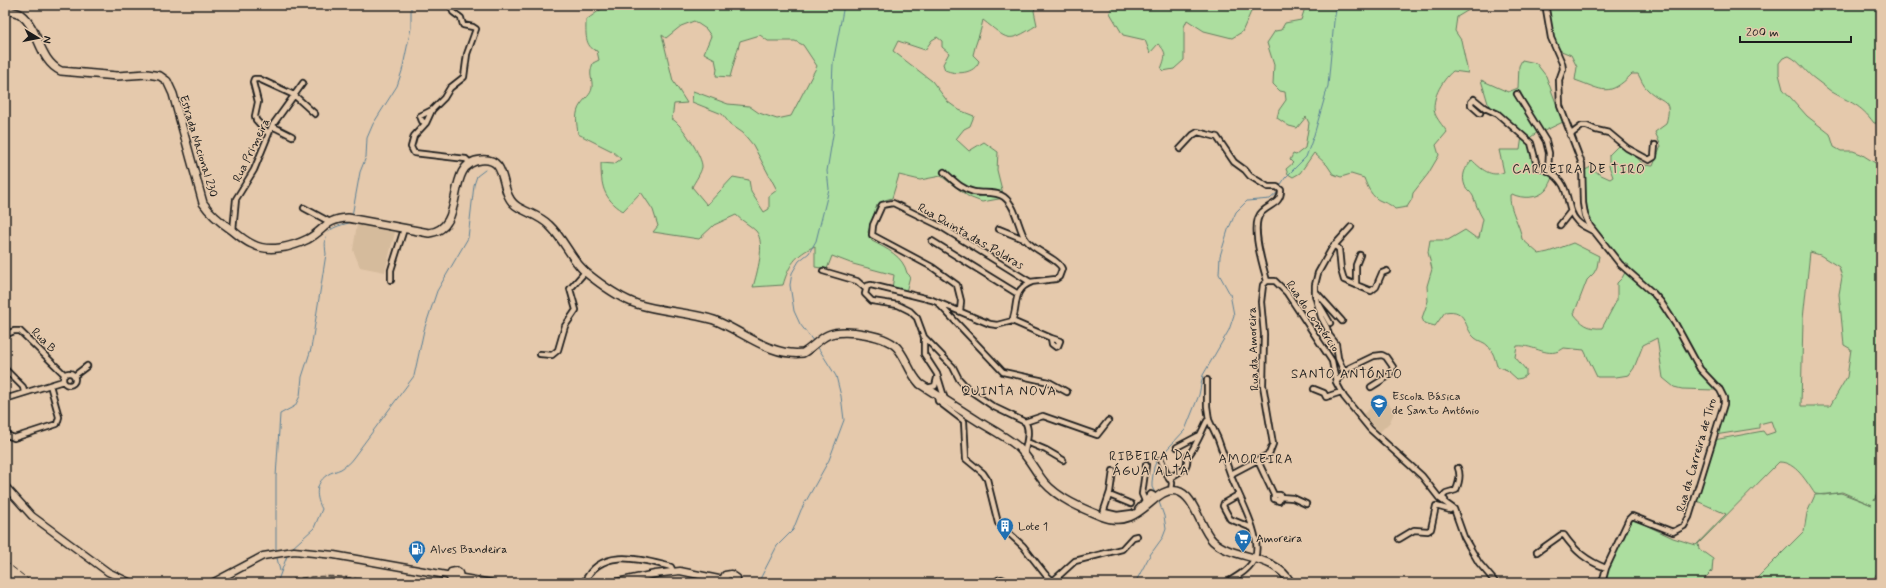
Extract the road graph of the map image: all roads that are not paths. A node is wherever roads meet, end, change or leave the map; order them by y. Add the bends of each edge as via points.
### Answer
1 (451, 5) edge
2 (1548, 5) edge
3 (5, 10) edge
4 (303, 83) dead end
5 (1517, 94) dead end
6 (294, 95) junction
7 (432, 110) junction
8 (1480, 113) dead end
9 (315, 114) dead end
10 (426, 123) junction
11 (272, 126) junction
12 (268, 133) junction
13 (1570, 135) junction
14 (292, 136) dead end
15 (1655, 145) dead end
16 (1180, 149) dead end
17 (470, 163) junction
18 (1548, 171) junction
19 (944, 172) dead end
20 (304, 208) dead end
21 (1571, 211) junction
22 (330, 222) junction
23 (1560, 225) dead end
24 (1351, 227) dead end
25 (404, 229) junction
26 (999, 229) dead end
27 (233, 231) junction
28 (1595, 232) junction
29 (1026, 240) junction
30 (932, 241) dead end
31 (1334, 245) junction
32 (1360, 255) dead end
33 (823, 271) dead end
34 (1387, 271) dead end
35 (585, 272) junction
36 (391, 280) dead end
37 (1267, 281) junction
38 (1033, 282) junction
39 (1356, 285) junction
40 (865, 288) junction
41 (1315, 291) junction
42 (1018, 294) junction
43 (936, 301) junction
44 (1318, 303) junction
45 (960, 311) junction
46 (1012, 321) junction
47 (1342, 321) dead end
48 (1330, 323) dead end
49 (5, 335) edge
50 (924, 337) junction
51 (1051, 338) dead end
52 (540, 354) dead end
53 (87, 366) dead end
54 (5, 369) edge
55 (1344, 372) junction
56 (937, 374) junction
57 (65, 375) junction
58 (74, 376) junction
59 (1207, 380) dead end
60 (63, 381) junction
61 (1336, 382) junction
62 (50, 385) junction
63 (941, 385) junction
64 (1371, 387) dead end
65 (1314, 389) dead end
66 (934, 391) junction
67 (24, 392) junction
68 (1067, 392) dead end
69 (1341, 392) junction
70 (5, 399) edge
71 (945, 400) junction
72 (1209, 420) junction
73 (1108, 421) dead end
74 (1025, 422) junction
75 (5, 428) edge
76 (1198, 436) junction
77 (1027, 442) junction
78 (1177, 446) dead end
79 (1024, 454) junction
80 (1063, 460) dead end
81 (1161, 460) dead end
82 (1258, 461) junction
83 (1146, 465) dead end
84 (1458, 468) dead end
85 (1113, 471) dead end
86 (1231, 476) junction
87 (1169, 480) junction
88 (5, 486) edge
89 (1171, 491) junction
90 (1238, 494) junction
91 (1109, 495) junction
92 (1156, 498) junction
93 (1145, 501) junction
94 (1131, 504) dead end
95 (1306, 504) dead end
96 (1453, 509) junction
97 (1252, 528) junction
98 (1138, 536) dead end
99 (1399, 539) dead end
100 (1537, 552) dead end
101 (1255, 558) junction
102 (1606, 568) junction
103 (673, 571) junction
104 (723, 581) edge
105 (1054, 582) edge
106 (131, 583) edge
107 (212, 583) edge
108 (491, 583) edge
109 (584, 583) edge
110 (613, 583) edge
111 (737, 583) edge
112 (995, 583) edge
113 (1010, 583) edge
114 (1226, 583) edge
115 (1291, 583) edge
116 (1496, 583) edge
117 (1602, 583) edge

1 - 7 street via 463,25 475,28 475,35 467,54 464,77 450,88
2 - 13 street, Rua da Carreira de Tiro via 1546,9 1552,38 1563,69 1559,80 1560,106
3 - 27 main road, Estrada Nacional 230 via 19,13 30,24 46,58 61,71 117,76 147,74 160,76 167,81 173,94 203,203 212,216
4 - 6 street, Rua Primeira
5 - 18 street via 1546,141 1549,153
6 - 9 street
6 - 11 street, Rua Primeira
6 - 12 street via 254,79 258,102 256,120
7 - 10 street
7 - 10 street via 420,116
8 - 18 street via 1471,105 1474,99 1521,133 1531,143 1537,166
10 - 17 street via 414,136 411,144 414,153 466,159
11 - 12 street, Rua Primeira
11 - 14 street
12 - 27 street, Rua Primeira via 254,170 236,199
13 - 15 street via 1582,126 1587,126 1609,133 1627,148 1649,160 1654,156
13 - 28 street, Rua da Carreira de Tiro via 1582,164 1585,214
16 - 37 street, Rua do Comércio via 1198,132 1214,135 1220,139 1234,162 1250,176 1268,187 1281,190 1281,196 1276,203 1261,212 1257,227 1260,256
17 - 25 main road, Estrada Nacional 230 via 463,169 445,227 429,233
17 - 35 main road via 488,160 499,167 509,199 517,207 548,223
18 - 21 street via 1557,177 1564,187
19 - 29 street, Rua Quinta das Poldras via 970,191 998,194 1005,198 1012,206
20 - 22 street
21 - 23 street
21 - 28 street via 1577,221
22 - 25 main road, Estrada Nacional 230 via 339,218 351,219
22 - 27 main road, Estrada Nacional 230 via 309,238 274,249 251,244
24 - 31 street
25 - 36 street via 391,270
26 - 29 street, Rua Quinta das Poldras
28 - 102 street, Rua da Carreira de Tiro via 1620,264 1661,302 1700,370 1720,390 1724,400 1696,497 1684,526 1673,532 1632,516
29 - 38 street, Rua Quinta das Poldras via 1058,263 1062,269 1056,279
30 - 42 street
31 - 39 street via 1339,249 1342,276
31 - 41 street via 1318,273
32 - 39 street via 1356,265
33 - 40 street via 857,281
34 - 39 street via 1382,273 1374,290 1368,291
35 - 52 street via 570,289 576,310 565,326 558,350 552,355
35 - 66 main road via 631,302 650,308 708,318 773,349 803,353 825,336 836,332 888,340 900,351 911,375
37 - 61 street, Rua do Comércio via 1280,284 1316,336 1332,361
37 - 82 street, Rua da Amoreira via 1263,284 1261,293 1264,334 1263,385 1273,444 1269,454
38 - 42 street via 1026,285
38 - 45 street, Rua Quinta das Poldras via 940,226 893,203 884,203 873,225 872,235 932,267 957,285 961,301
40 - 43 street via 871,285
40 - 50 street via 864,294 872,301 898,305 910,311 920,323
41 - 44 street
41 - 47 street
42 - 46 street
43 - 45 street
43 - 68 street via 1002,372 1049,382
44 - 48 street
44 - 55 street via 1329,335 1338,348 1338,358
45 - 46 street via 990,324
46 - 51 street
49 - 57 street, Rua B via 20,331
50 - 56 street via 924,354
50 - 74 street via 953,367 958,380 968,390 994,407
53 - 58 street
54 - 67 street via 23,387
55 - 61 street
55 - 64 street via 1374,356 1386,357 1393,367 1390,375
56 - 63 street
56 - 66 street
57 - 58 street via 70,373
57 - 60 street
58 - 60 street via 73,385 68,386
59 - 72 street
60 - 62 street
61 - 69 street, Rua do Comércio
62 - 67 street
62 - 75 street via 59,417 57,424 14,438 7,435
63 - 66 street
63 - 71 street
65 - 69 street via 1324,393 1326,398
66 - 71 main road
66 - 105 street via 938,400 964,421 966,459 987,479 998,523 1023,546
67 - 70 street
69 - 96 street, Rua do Comércio via 1370,429 1422,476 1440,499
71 - 79 main road via 1011,442
72 - 76 street
72 - 86 street
73 - 74 street via 1097,435 1043,416
74 - 77 street
76 - 78 street
76 - 87 street via 1191,454 1187,456 1188,464
77 - 79 street
77 - 80 street
79 - 92 main road via 1054,491 1070,502 1103,516 1120,519 1130,517 1139,513
81 - 87 street
82 - 86 street, Rua da Amoreira
82 - 95 street via 1274,499 1277,501 1280,497 1293,498
83 - 93 street via 1142,494
84 - 96 street via 1460,477 1456,490 1442,497 1453,506
85 - 91 street
86 - 90 street
87 - 89 street via 1172,483
88 - 106 main road via 32,516 108,572
89 - 92 main road via 1164,491
89 - 101 main road via 1186,496 1207,536 1214,542 1223,548
90 - 97 street
90 - 97 street via 1224,503 1224,506 1230,519
91 - 93 street via 1104,512 1112,515 1129,514
91 - 94 street
92 - 93 street via 1151,494
96 - 99 street via 1436,506 1431,529 1414,530
96 - 116 street via 1464,538 1479,563
97 - 101 street via 1257,541
98 - 105 street via 1122,549 1075,561
100 - 102 street via 1564,535 1573,548 1587,560
101 - 114 street via 1244,571
101 - 115 main road via 1274,566
102 - 117 street, Rua da Carreira de Tiro
103 - 104 main road
103 - 109 street via 671,567 636,558 618,558 590,572
103 - 110 main road
104 - 111 main road via 727,574 732,574
107 - 108 main road via 264,556 294,551 310,551 449,576 454,582 460,578
112 - 113 street via 1002,579

